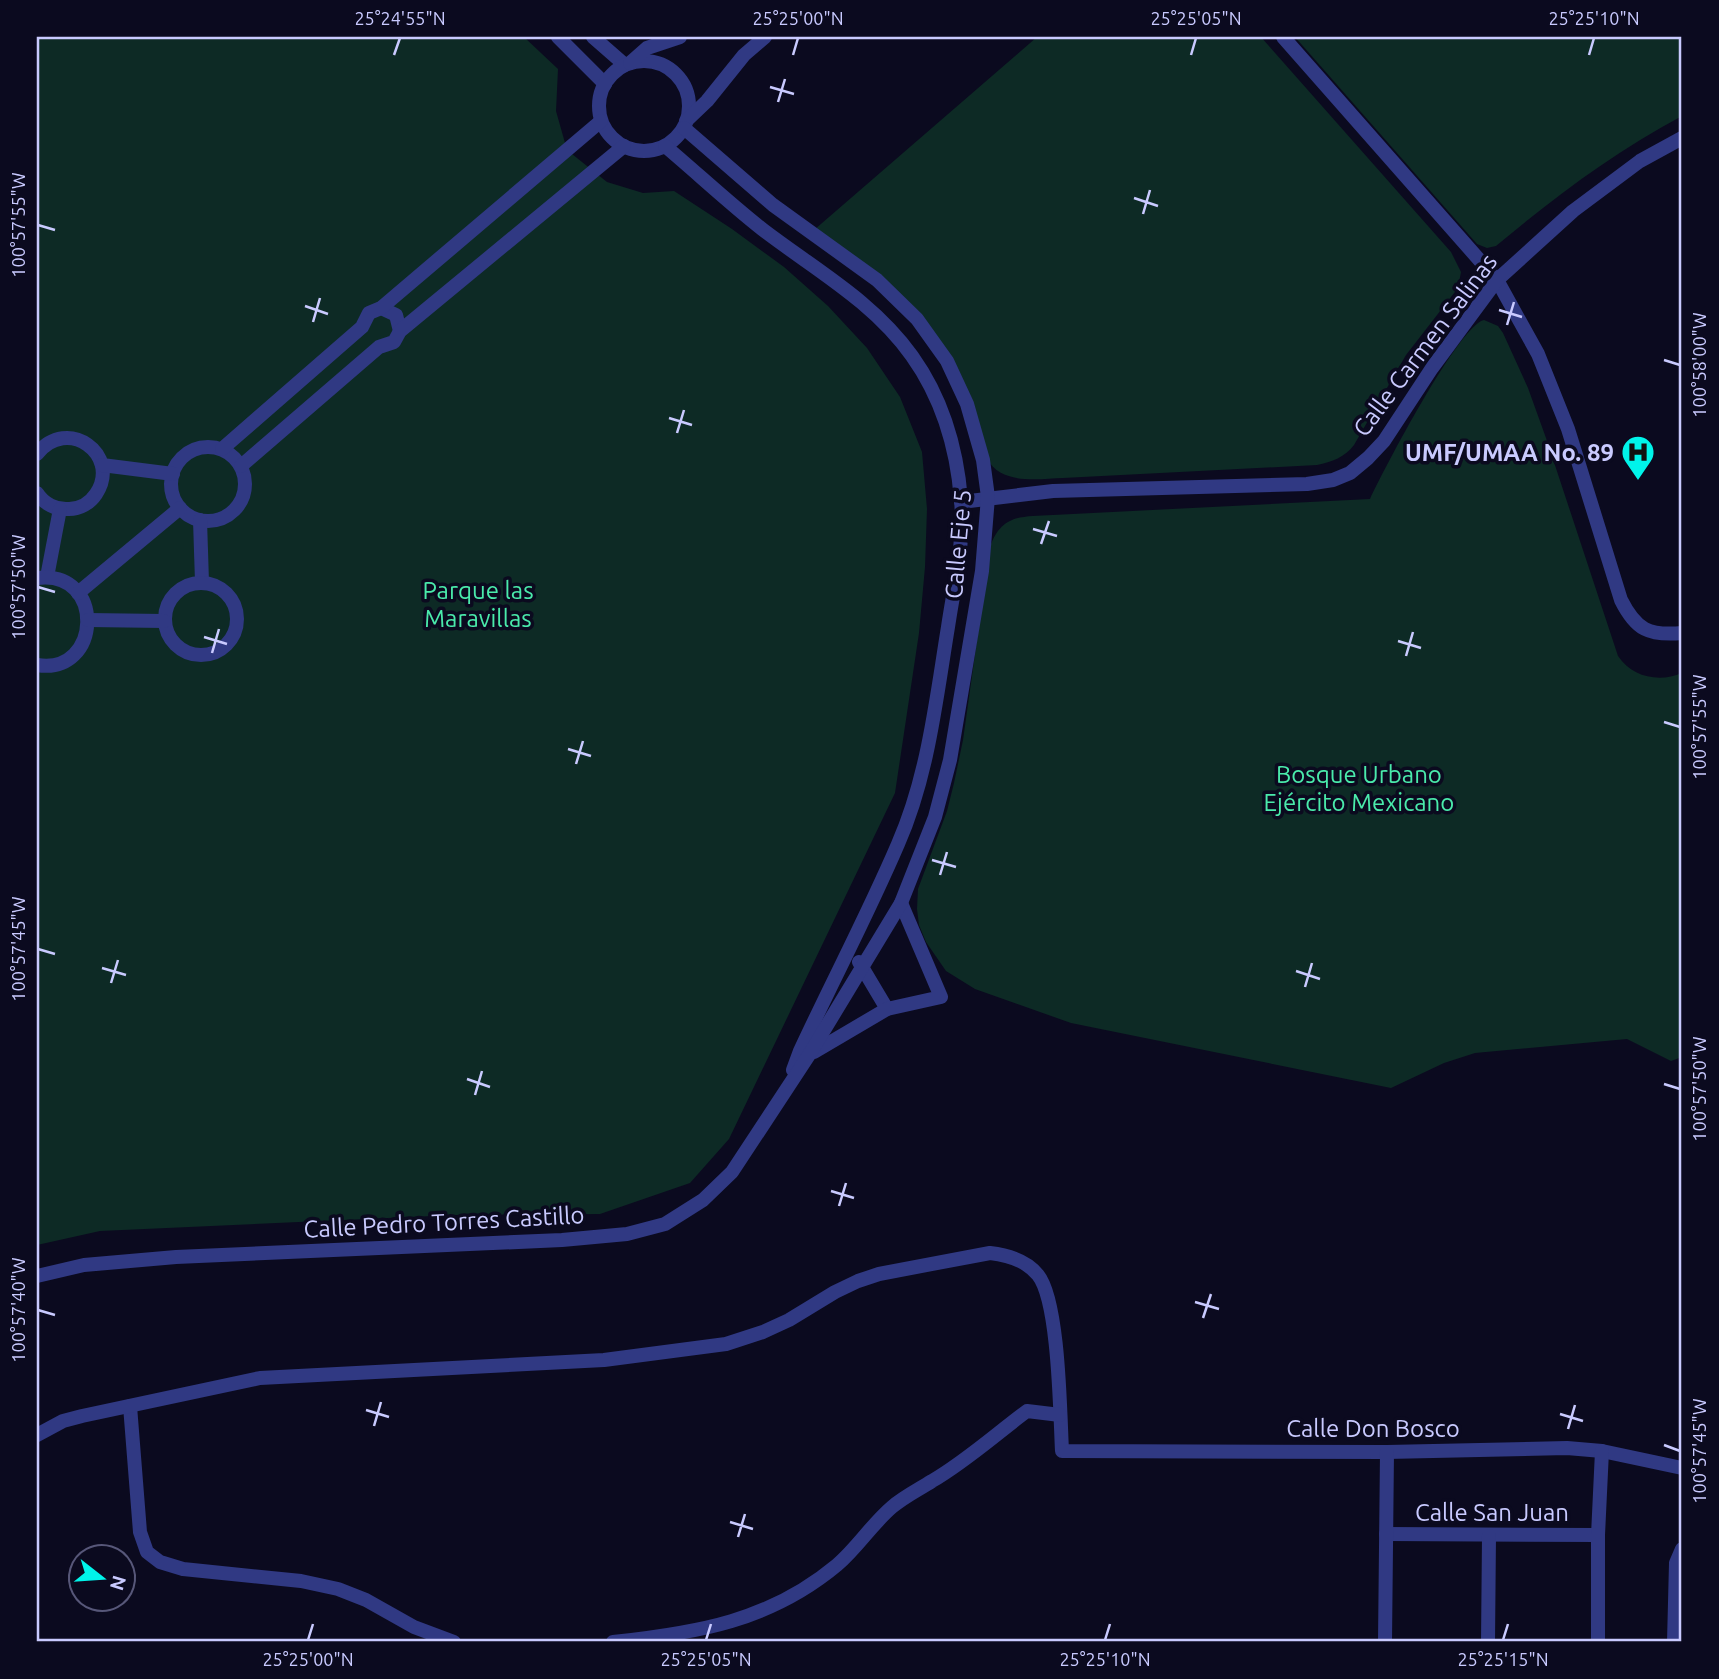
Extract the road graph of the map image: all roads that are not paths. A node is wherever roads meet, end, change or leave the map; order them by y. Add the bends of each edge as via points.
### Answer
1 (558, 37) edge
2 (593, 37) edge
3 (680, 37) edge
4 (765, 37) edge
5 (1283, 37) edge
6 (628, 64) junction
7 (605, 84) junction
8 (601, 121) junction
9 (685, 124) junction
10 (1682, 138) edge
11 (624, 146) junction
12 (665, 146) junction
13 (1497, 280) junction
14 (381, 309) junction
15 (362, 327) junction
16 (400, 331) junction
17 (379, 347) junction
18 (222, 449) junction
19 (37, 454) edge
20 (102, 465) junction
21 (241, 466) junction
22 (173, 474) junction
23 (37, 493) edge
24 (988, 498) junction
25 (961, 502) junction
26 (180, 508) junction
27 (60, 509) junction
28 (200, 520) junction
29 (42, 577) edge
30 (202, 582) junction
31 (78, 593) junction
32 (88, 620) junction
33 (164, 621) junction
34 (1682, 633) edge
35 (37, 665) edge
36 (901, 903) junction
37 (850, 943) junction
38 (862, 968) junction
39 (887, 1009) junction
40 (804, 1053) junction
41 (37, 1276) edge
42 (130, 1406) junction
43 (1060, 1415) junction
44 (37, 1434) edge
45 (1387, 1451) junction
46 (1602, 1451) junction
47 (1682, 1468) edge
48 (1387, 1534) junction
49 (1598, 1535) junction
50 (1489, 1536) junction
51 (1682, 1549) edge
52 (454, 1642) edge
53 (613, 1642) edge
54 (1385, 1642) edge
55 (1488, 1642) edge
56 (1598, 1642) edge
57 (1674, 1642) edge

1 - 7 street
2 - 6 street
3 - 6 street via 646,48
4 - 9 street
5 - 13 street
6 - 7 street
6 - 9 street via 658,63 681,80 689,107
7 - 8 street
8 - 11 street
8 - 14 street
9 - 12 street
9 - 24 street, Calle Eje 5 via 774,205 877,280 917,319 947,361 967,404
10 - 13 street, Calle Carmen Salinas via 1573,211
11 - 12 street via 637,151
11 - 16 street
12 - 25 street, Calle Eje 5 via 760,228 887,325 918,366 946,421
13 - 24 street, Calle Carmen Salinas via 1384,441 1350,473 1307,484 1053,491
13 - 34 street via 1538,354 1568,429 1631,620 1664,635
14 - 15 street via 369,313
14 - 16 street via 396,315
15 - 17 street via 367,341
15 - 18 street
16 - 17 street via 394,342
17 - 21 street
18 - 21 street
18 - 22 street via 197,448 177,463
19 - 20 street via 57,439 80,439 90,445
20 - 22 street
20 - 27 street via 100,488 93,498 72,509
21 - 28 street via 245,491 240,502 223,517
22 - 26 street via 171,486
23 - 27 street via 48,505
24 - 25 street, Calle Carmen Salinas
24 - 36 street, Calle Eje 5 via 982,571 950,760 935,817
25 - 37 street, Calle Eje 5 via 954,587 927,749 899,843
26 - 28 street
26 - 31 street
27 - 29 street
28 - 30 street
29 - 31 street via 68,583
30 - 33 street via 179,589
30 - 33 street via 224,590 237,610 238,622 228,644 207,655 194,655 174,643
31 - 32 street
32 - 33 street
32 - 35 street via 87,635 69,658
36 - 38 street, Calle Eje 5
36 - 39 street via 941,997
37 - 38 street
37 - 40 street, Calle Eje 5
38 - 39 street
38 - 40 street, Calle Eje 5
39 - 40 street
40 - 41 street, Calle Pedro Torres Castillo via 732,1172 704,1200 665,1224 627,1234 562,1240 176,1257 84,1265
42 - 43 street via 260,1378 604,1360 726,1343 780,1324 858,1281 990,1253 1023,1263 1046,1287
42 - 44 street via 82,1416
42 - 52 street via 140,1532 148,1552 160,1562 338,1589
43 - 45 street, Calle Don Bosco via 1062,1451
43 - 53 street via 1027,1411 933,1481 909,1493 839,1564 773,1607 725,1625
45 - 46 street, Calle Don Bosco
45 - 48 street
46 - 47 street, Calle Don Bosco
46 - 49 street
48 - 50 street, Calle San Juan
48 - 54 street
49 - 50 street, Calle San Juan
49 - 56 street
50 - 55 street
51 - 57 street via 1676,1563

